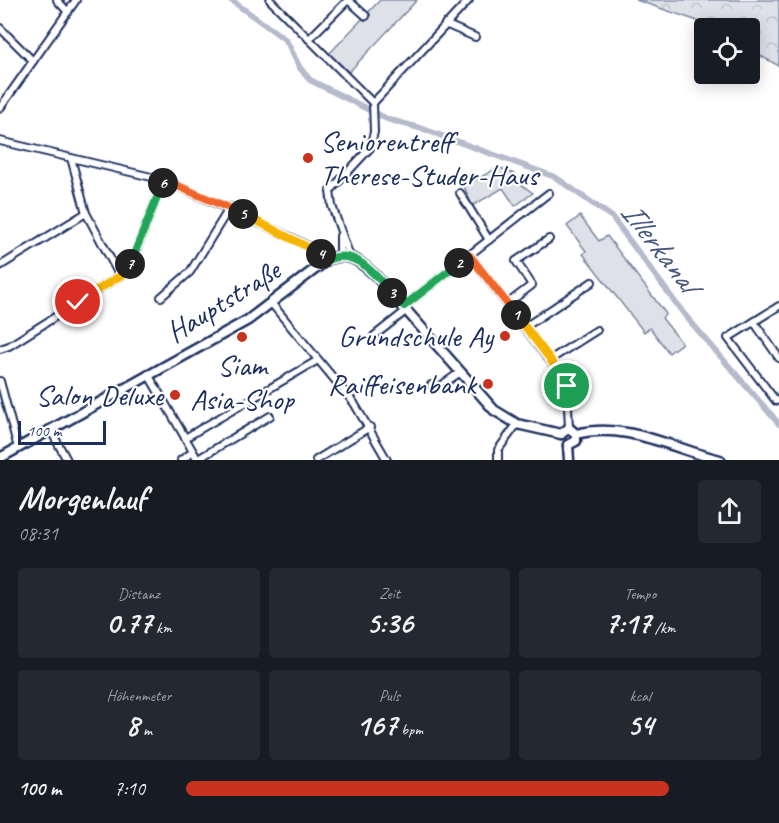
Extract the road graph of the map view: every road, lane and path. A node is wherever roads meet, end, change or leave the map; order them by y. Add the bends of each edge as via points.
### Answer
1 (57, 0) edge
2 (76, 0) edge
3 (270, 0) edge
4 (348, 0) edge
5 (469, 0) edge
6 (68, 12) junction
7 (366, 15) dead end
8 (445, 24) junction
9 (0, 28) edge
10 (475, 37) dead end
11 (309, 39) junction
12 (33, 61) junction
13 (373, 105) junction
14 (0, 108) edge
15 (0, 141) edge
16 (71, 158) junction
17 (164, 180) junction
18 (460, 193) dead end
19 (549, 193) dead end
20 (230, 207) junction
21 (86, 213) junction
22 (340, 230) junction
23 (549, 239) dead end
24 (489, 240) junction
25 (340, 256) junction
26 (470, 256) junction
27 (350, 257) junction
28 (327, 260) junction
29 (0, 266) edge
30 (123, 274) junction
31 (591, 282) dead end
32 (161, 297) dead end
33 (272, 303) junction
34 (507, 304) junction
35 (778, 307) edge
36 (405, 308) junction
37 (754, 322) junction
38 (525, 327) junction
39 (597, 330) dead end
40 (374, 336) dead end
41 (0, 349) edge
42 (779, 358) edge
43 (550, 359) junction
44 (318, 360) junction
45 (459, 373) junction
46 (148, 374) junction
47 (0, 381) edge
48 (431, 385) dead end
49 (778, 400) edge
50 (270, 416) dead end
51 (517, 424) junction
52 (370, 427) junction
53 (50, 429) junction
54 (573, 431) junction
55 (561, 434) junction
56 (185, 438) junction
57 (568, 445) junction
58 (18, 448) junction
59 (193, 452) junction
60 (0, 458) edge
61 (198, 459) edge
62 (67, 460) edge
63 (182, 460) edge
64 (316, 460) edge
65 (387, 460) edge
66 (498, 460) edge
67 (569, 460) edge
68 (720, 460) edge

1 - 6 street
2 - 6 street
3 - 11 street
4 - 7 street
4 - 11 street
5 - 8 street
6 - 12 street
8 - 10 street
8 - 13 street
9 - 12 street
11 - 13 street
12 - 14 street
13 - 22 street via 370,148 330,191
15 - 16 street
16 - 17 street
16 - 21 street
17 - 20 street
17 - 30 street
18 - 24 street
19 - 24 street
20 - 28 street via 317,251
20 - 32 street via 190,272
21 - 29 street
21 - 30 street via 117,271
22 - 25 street
22 - 27 street
23 - 34 street via 516,261 532,285
24 - 26 street
25 - 27 main road, Hauptstraße
25 - 28 main road, Hauptstraße
26 - 34 street
26 - 36 street
27 - 36 main road via 376,276
28 - 33 main road, Hauptstraße
30 - 41 street
31 - 38 street
33 - 44 street
33 - 46 main road, Hauptstraße
34 - 38 street
35 - 37 street
36 - 40 street
36 - 45 main road
37 - 42 street
37 - 49 street via 728,338
38 - 43 street
39 - 43 street
43 - 54 street via 567,386
44 - 52 street
44 - 56 street
45 - 48 street via 439,387
45 - 51 main road via 494,410
46 - 53 main road, Hauptstraße
46 - 56 street
47 - 58 street
50 - 61 street
51 - 55 main road
51 - 66 street via 498,450
52 - 64 street
52 - 65 street
53 - 58 main road, Hauptstraße
53 - 62 street
54 - 55 main road
54 - 57 main road via 576,441
54 - 68 main road via 627,432
55 - 57 main road via 561,440
56 - 59 street
57 - 67 main road
58 - 60 main road, Hauptstraße
59 - 61 street
59 - 63 street

